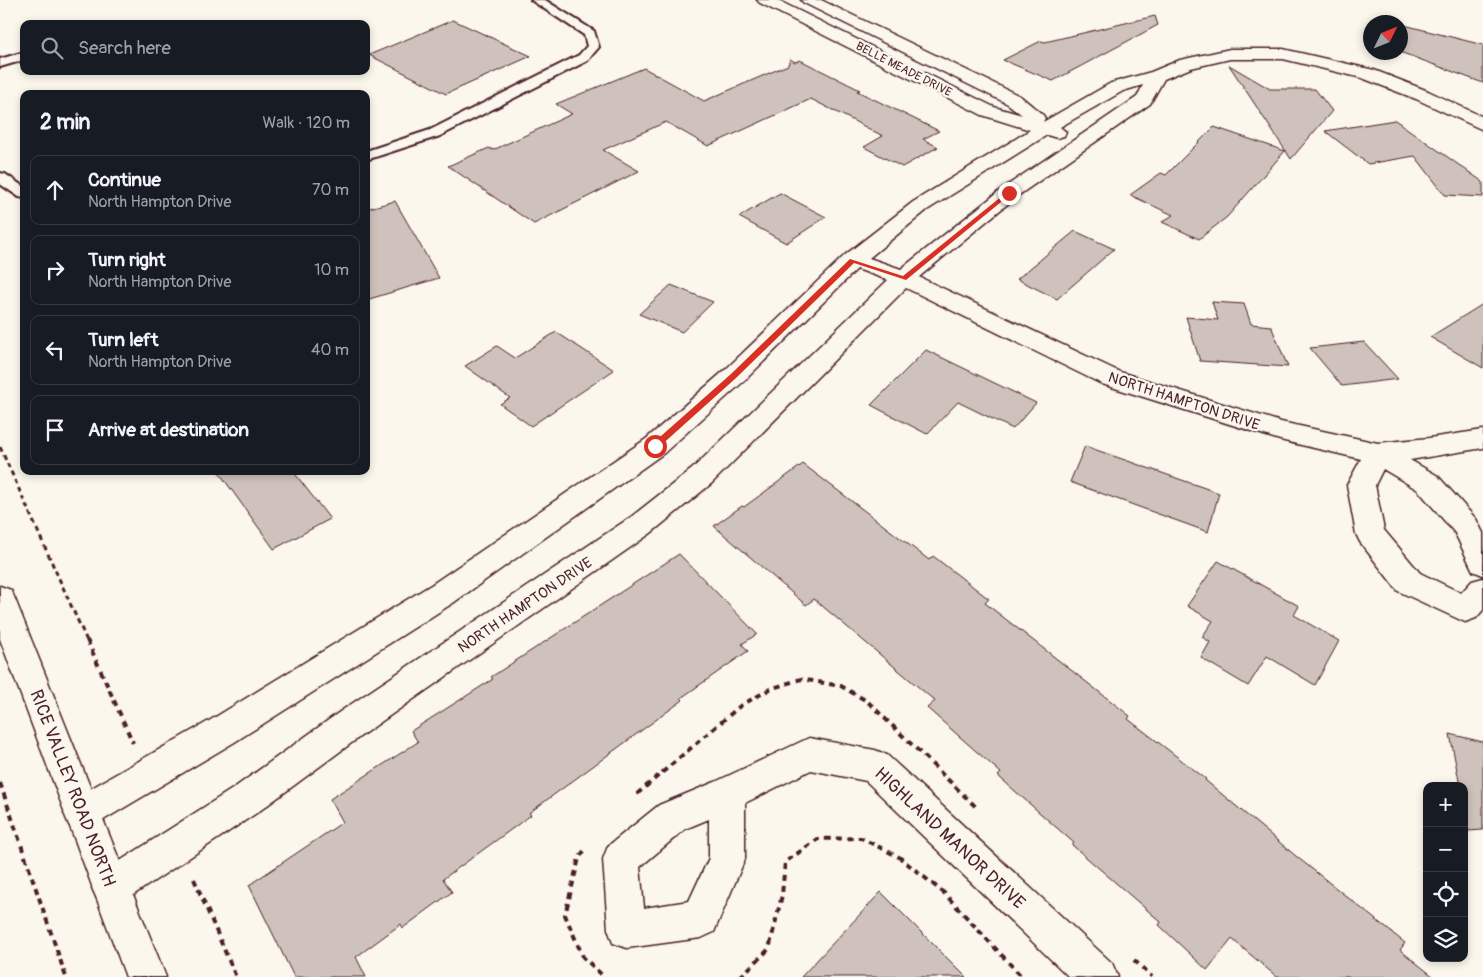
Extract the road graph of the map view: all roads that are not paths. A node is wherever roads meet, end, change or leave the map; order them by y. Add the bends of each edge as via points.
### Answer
1 (537, 0) edge
2 (765, 0) edge
3 (840, 0) edge
4 (816, 3) edge
5 (799, 17) junction
6 (20, 57) edge
7 (0, 63) edge
8 (1157, 76) junction
9 (1483, 124) edge
10 (1046, 128) junction
11 (1083, 144) junction
12 (370, 155) edge
13 (0, 177) edge
14 (20, 191) edge
15 (853, 260) junction
16 (904, 278) junction
17 (1483, 439) edge
18 (1378, 453) junction
19 (1483, 563) edge
20 (1483, 590) edge
21 (0, 599) edge
22 (727, 794) dead end
23 (82, 813) junction
24 (111, 888) junction
25 (146, 977) edge
26 (1098, 977) edge

1 - 12 lane via 590,34 593,46 583,58 435,133
2 - 5 street, BELLE MEADE DRIVE
3 - 4 street
4 - 5 street
4 - 10 street, BELLE MEADE DRIVE via 1014,100
5 - 10 street, BELLE MEADE DRIVE via 988,111
6 - 7 lane
8 - 9 street via 1186,64 1230,54 1283,54 1368,74
8 - 10 street via 1117,87
8 - 11 street, NORTH HAMPTON DRIVE via 1144,100
10 - 11 street, BELLE MEADE DRIVE
10 - 15 street via 920,206
11 - 16 street, NORTH HAMPTON DRIVE via 1009,193
13 - 14 lane
15 - 16 street, NORTH HAMPTON DRIVE
15 - 23 street via 734,376 655,446 442,594 221,732
16 - 18 street, NORTH HAMPTON DRIVE via 1111,378 1280,431
16 - 24 street, NORTH HAMPTON DRIVE via 702,476 641,525 246,800
17 - 18 street, NORTH HAMPTON DRIVE
18 - 19 street via 1428,483 1466,527
18 - 20 street via 1361,485 1370,534 1410,582 1465,609
21 - 23 street, RICE VALLEY ROAD NORTH
22 - 26 street, HIGHLAND MANOR DRIVE via 809,754 875,766
23 - 24 street, RICE VALLEY ROAD NORTH
24 - 25 street, RICE VALLEY ROAD NORTH

